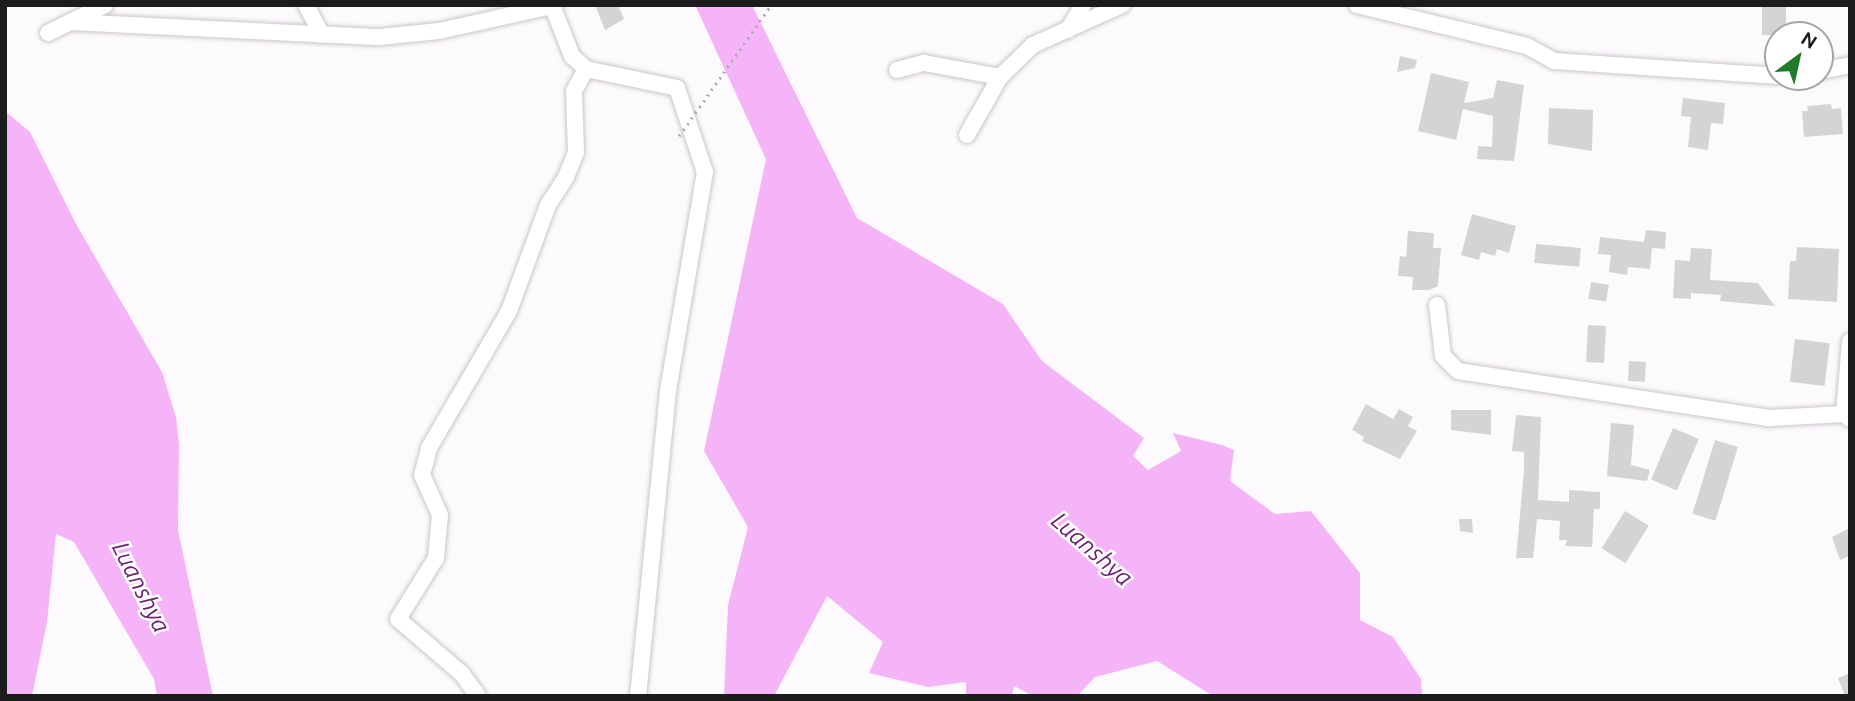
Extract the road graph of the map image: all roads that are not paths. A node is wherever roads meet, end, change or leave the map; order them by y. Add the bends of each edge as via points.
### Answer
1 (105, 5) edge
2 (306, 5) edge
3 (1083, 5) edge
4 (1122, 5) edge
5 (1357, 5) edge
6 (552, 6) edge
7 (70, 22) junction
8 (1068, 30) junction
9 (48, 33) dead end
10 (322, 36) junction
11 (586, 69) junction
12 (897, 70) dead end
13 (1764, 75) edge
14 (1000, 77) junction
15 (967, 135) dead end
16 (1437, 305) dead end
17 (1850, 341) edge
18 (1847, 416) edge
19 (478, 696) edge
20 (638, 696) edge

1 - 7 street
2 - 10 street
3 - 8 street
4 - 8 street
5 - 13 street via 1527,46 1554,61
6 - 10 street via 439,31
6 - 11 street via 572,56
7 - 9 street
7 - 10 street
8 - 14 street via 1033,45
11 - 19 street via 574,91 576,152 566,177 548,205 509,311 429,448 422,475 440,515 436,558 398,619 461,673
11 - 20 street via 677,88 705,172 668,391
12 - 14 street via 924,63
14 - 15 street
16 - 18 street via 1443,356 1458,371 1770,418
17 - 18 street

